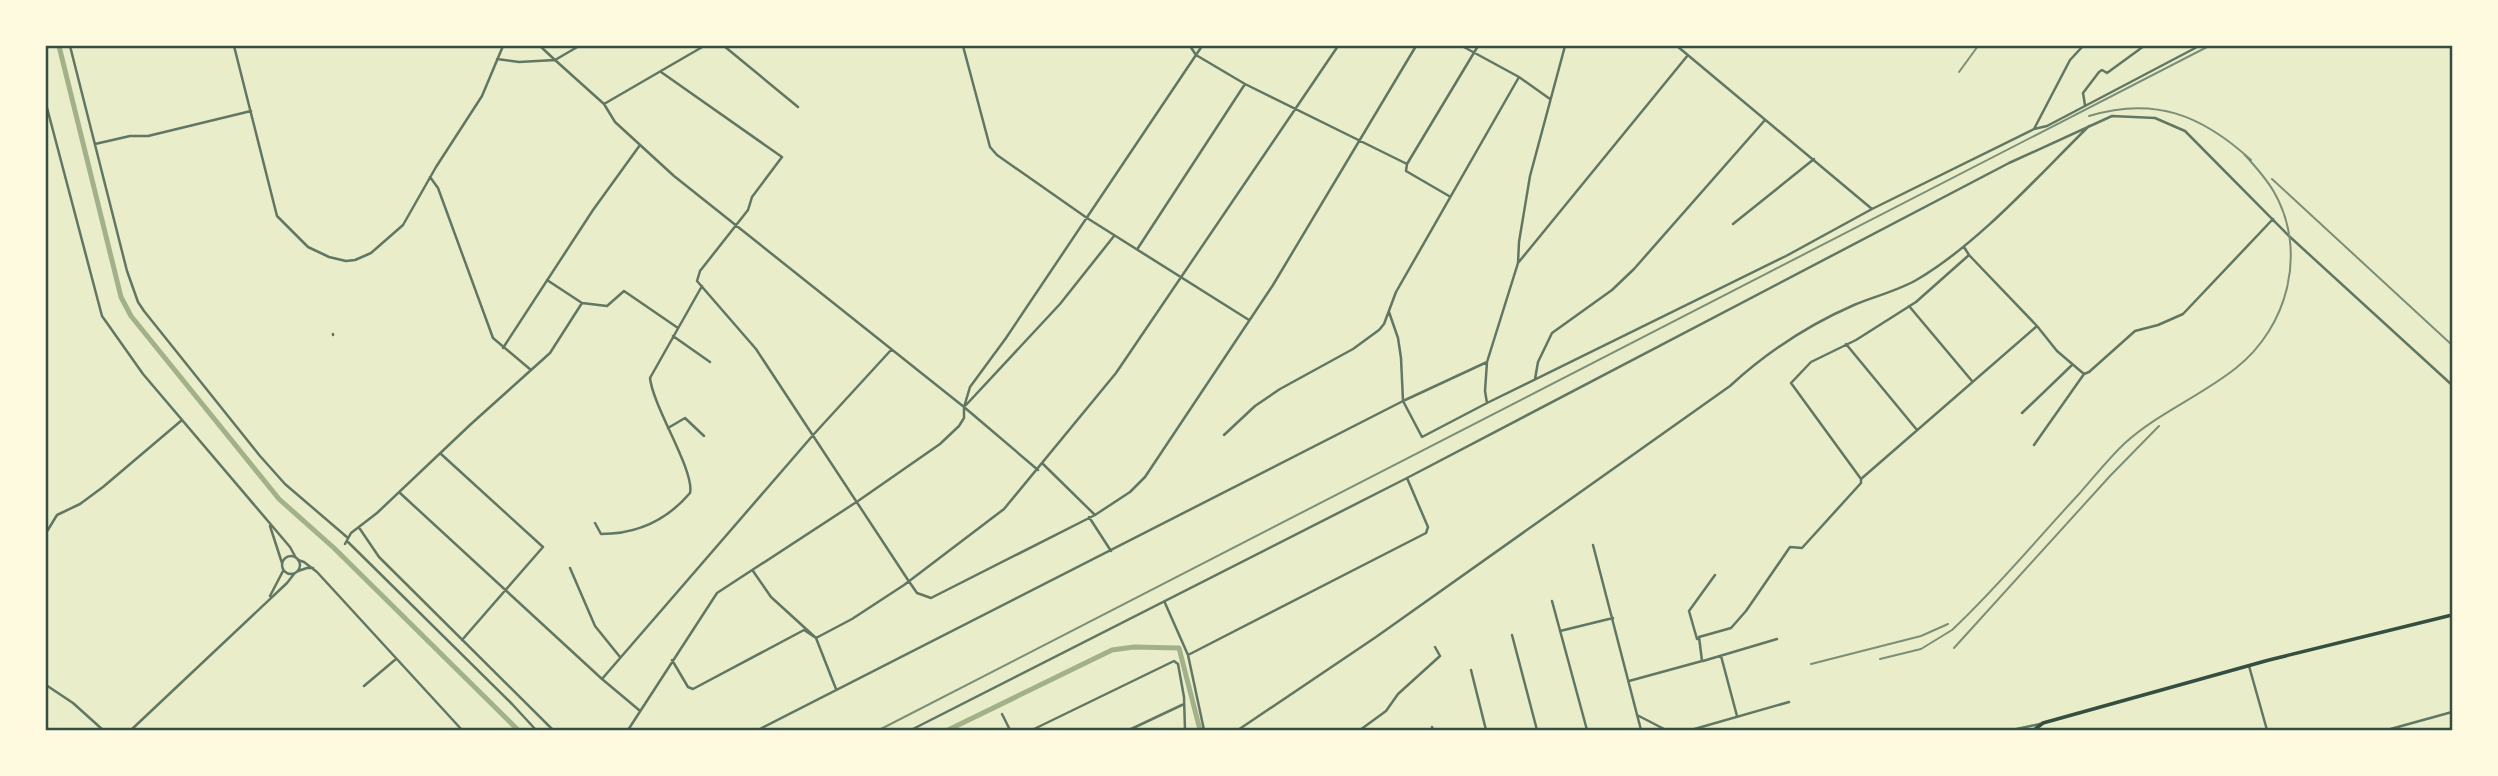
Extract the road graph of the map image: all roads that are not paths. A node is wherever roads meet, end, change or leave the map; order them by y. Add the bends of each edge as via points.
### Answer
1 (70, 46) edge
2 (234, 46) edge
3 (503, 46) edge
4 (540, 46) edge
5 (579, 46) edge
6 (704, 46) edge
7 (724, 46) edge
8 (963, 46) edge
9 (1190, 46) edge
10 (1202, 46) edge
11 (1338, 46) edge
12 (1416, 46) edge
13 (1462, 46) edge
14 (1478, 46) edge
15 (1565, 46) edge
16 (1677, 46) edge
17 (2083, 46) edge
18 (2144, 46) edge
19 (2199, 46) edge
20 (1474, 52) junction
21 (1196, 55) junction
22 (1688, 55) junction
23 (497, 59) junction
24 (555, 60) junction
25 (662, 72) junction
26 (1519, 77) junction
27 (1245, 84) junction
28 (1550, 99) junction
29 (46, 104) edge
30 (604, 104) junction
31 (2085, 105) junction
32 (798, 107) dead end
33 (1294, 109) junction
34 (251, 111) junction
35 (1765, 120) junction
36 (2091, 124) junction
37 (2034, 129) junction
38 (1359, 141) junction
39 (94, 144) junction
40 (640, 145) junction
41 (1814, 159) junction
42 (1407, 164) junction
43 (430, 177) junction
44 (1450, 196) junction
45 (1872, 209) junction
46 (1087, 218) junction
47 (2273, 219) junction
48 (1733, 224) dead end
49 (735, 225) junction
50 (1114, 235) junction
51 (1964, 246) junction
52 (1138, 248) junction
53 (1969, 255) junction
54 (1518, 263) junction
55 (1180, 276) junction
56 (547, 280) junction
57 (702, 286) junction
58 (582, 303) junction
59 (1909, 306) junction
60 (1389, 312) junction
61 (1250, 321) junction
62 (2037, 326) junction
63 (678, 328) junction
64 (673, 336) junction
65 (1846, 344) junction
66 (503, 348) junction
67 (891, 350) junction
68 (710, 362) dead end
69 (1487, 362) junction
70 (2072, 365) junction
71 (531, 370) junction
72 (2084, 374) junction
73 (1535, 379) junction
74 (1972, 382) junction
75 (2452, 385) edge
76 (1403, 401) junction
77 (1487, 403) junction
78 (964, 407) junction
79 (2022, 413) dead end
80 (182, 420) junction
81 (668, 428) junction
82 (1917, 430) junction
83 (814, 434) junction
84 (1224, 435) dead end
85 (704, 436) dead end
86 (2034, 445) dead end
87 (441, 454) junction
88 (1043, 464) junction
89 (1038, 470) junction
90 (1407, 478) junction
91 (1861, 479) junction
92 (400, 493) junction
93 (858, 501) junction
94 (1095, 514) junction
95 (1089, 517) junction
96 (268, 523) junction
97 (595, 523) dead end
98 (360, 528) junction
99 (46, 533) edge
100 (346, 541) junction
101 (1593, 545) dead end
102 (1111, 551) junction
103 (297, 559) junction
104 (282, 563) junction
105 (313, 568) junction
106 (570, 568) dead end
107 (752, 570) junction
108 (283, 571) junction
109 (296, 573) junction
110 (1714, 575) dead end
111 (908, 580) junction
112 (506, 591) junction
113 (269, 599) junction
114 (1552, 601) dead end
115 (1165, 603) junction
116 (2452, 615) edge
117 (1613, 618) junction
118 (1560, 631) junction
119 (1512, 635) dead end
120 (816, 638) junction
121 (1697, 639) junction
122 (1777, 639) dead end
123 (462, 640) junction
124 (1435, 647) dead end
125 (1188, 655) junction
126 (1721, 656) junction
127 (620, 657) junction
128 (396, 659) junction
129 (673, 660) junction
130 (1702, 661) junction
131 (2249, 666) junction
132 (1471, 670) dead end
133 (602, 679) junction
134 (1629, 681) junction
135 (46, 685) edge
136 (364, 686) dead end
137 (836, 690) junction
138 (1789, 702) dead end
139 (1184, 704) junction
140 (639, 710) junction
141 (2452, 712) edge
142 (1002, 714) dead end
143 (1637, 715) junction
144 (1737, 716) junction
145 (2043, 723) junction
146 (103, 730) edge
147 (131, 730) edge
148 (462, 730) edge
149 (536, 730) edge
150 (553, 730) edge
151 (628, 730) edge
152 (758, 730) edge
153 (911, 730) edge
154 (1010, 730) edge
155 (1032, 730) edge
156 (1129, 730) edge
157 (1185, 730) edge
158 (1204, 730) edge
159 (1238, 730) edge
160 (1360, 730) edge
161 (1486, 730) edge
162 (1537, 730) edge
163 (1587, 730) edge
164 (1641, 730) edge
165 (1666, 730) edge
166 (1691, 730) edge
167 (2012, 730) edge
168 (2034, 730) edge
169 (2267, 730) edge
170 (2387, 730) edge

1 - 39 street
2 - 34 street
3 - 23 street
4 - 24 street
5 - 24 street
6 - 25 street
7 - 32 street
8 - 46 street via 990,147
9 - 21 street
10 - 21 street
11 - 33 street
12 - 38 street
13 - 20 street
14 - 20 street
15 - 28 street
16 - 22 street
17 - 37 street via 2070,60
18 - 31 street via 2107,73 2099,72 2083,93
19 - 31 street
20 - 26 street
20 - 42 street
21 - 27 street
21 - 46 street
22 - 35 street
22 - 54 street
23 - 24 street
23 - 43 street via 482,96
24 - 30 street
25 - 30 street
25 - 49 street via 782,157
26 - 28 street
26 - 44 street
27 - 33 street
27 - 52 street
28 - 54 street via 1530,176
29 - 80 street via 102,316 125,352
30 - 40 street via 615,122
31 - 37 street
33 - 38 street
33 - 55 street
34 - 39 street
34 - 43 street via 277,216 297,239 319,254 346,261 371,253 403,225
35 - 41 street
35 - 73 street via 1634,270 1597,303 1552,333
36 - 47 street via 2112,116 2155,118 2185,131
36 - 51 street
36 - 90 street
37 - 45 street
38 - 42 street
38 - 61 street
39 - 100 street via 138,302 276,474
40 - 49 street
40 - 56 street
41 - 45 street
41 - 48 street
42 - 44 street via 1406,171
43 - 66 street via 493,338
44 - 60 street
45 - 73 street
46 - 50 street
46 - 78 street via 970,387
47 - 72 street via 2183,314 2135,331
47 - 75 street
49 - 57 street via 697,276
49 - 67 street
50 - 52 street
50 - 78 street via 1060,304
51 - 53 street
51 - 159 street via 1917,279 1853,305 1776,348 1730,386
52 - 55 street
53 - 59 street
53 - 62 street
54 - 69 street
55 - 61 street
55 - 88 street via 1116,373
56 - 58 street
56 - 66 street
57 - 63 street
57 - 83 street via 756,349
58 - 63 street via 607,306 624,291
58 - 71 street via 550,354
59 - 65 street
59 - 74 street
60 - 76 street via 1398,338
60 - 84 street via 1379,330 1280,388
61 - 94 street via 1145,477
62 - 70 street
62 - 74 street
63 - 64 street
64 - 68 street
64 - 81 street via 650,378 651,392
65 - 82 street
65 - 91 street via 1811,362 1791,383
66 - 71 street
67 - 78 street
67 - 83 street
69 - 76 street
69 - 77 street
70 - 72 street
70 - 79 street
71 - 87 street
72 - 86 street
73 - 77 street
74 - 82 street
76 - 77 street via 1422,437
76 - 102 street
78 - 89 street
78 - 93 street via 959,426 940,444
80 - 96 street
80 - 99 street via 103,487 57,515
81 - 85 street via 687,418
81 - 97 street via 690,493 653,524 637,531 601,534
82 - 91 street
83 - 93 street
83 - 127 street
87 - 92 street
87 - 112 street via 543,547
88 - 89 street
88 - 94 street
89 - 111 street via 1004,509
90 - 115 street
90 - 125 street via 1428,527 1426,533
91 - 121 street via 1802,548 1790,547 1731,628
92 - 98 street
92 - 112 street
93 - 107 street
93 - 111 street
94 - 95 street
95 - 102 street
95 - 111 street via 931,598 918,593
96 - 103 street
96 - 104 street
98 - 100 street
98 - 123 street via 379,557
100 - 149 street
101 - 117 street
102 - 137 street
103 - 104 street via 288,557
103 - 105 street
103 - 109 street
104 - 108 street
105 - 109 street
105 - 128 street
106 - 127 street via 595,626
107 - 120 street via 771,597
107 - 129 street via 717,593
108 - 109 street
108 - 113 street
109 - 113 street
110 - 121 street via 1689,611
111 - 120 street
112 - 123 street
112 - 133 street
113 - 147 street
114 - 118 street
115 - 125 street
115 - 153 street
116 - 131 main road
117 - 118 street
117 - 134 street
118 - 163 street
119 - 162 street
120 - 129 street via 804,630 691,689
120 - 137 street
121 - 130 street
122 - 126 street
123 - 150 street
124 - 160 street via 1440,656 1386,711
125 - 158 street
126 - 130 street
126 - 144 street
127 - 133 street
128 - 136 street
128 - 148 street
129 - 140 street
130 - 134 street
131 - 145 main road
131 - 169 street
132 - 161 street
133 - 140 street
134 - 143 street
135 - 146 street
137 - 152 street
138 - 144 street
139 - 155 street via 1180,670 1174,661
139 - 156 street
139 - 157 street
140 - 151 street
141 - 170 street
142 - 154 street
143 - 164 street
143 - 165 street
144 - 166 street
145 - 167 street
145 - 168 main road

